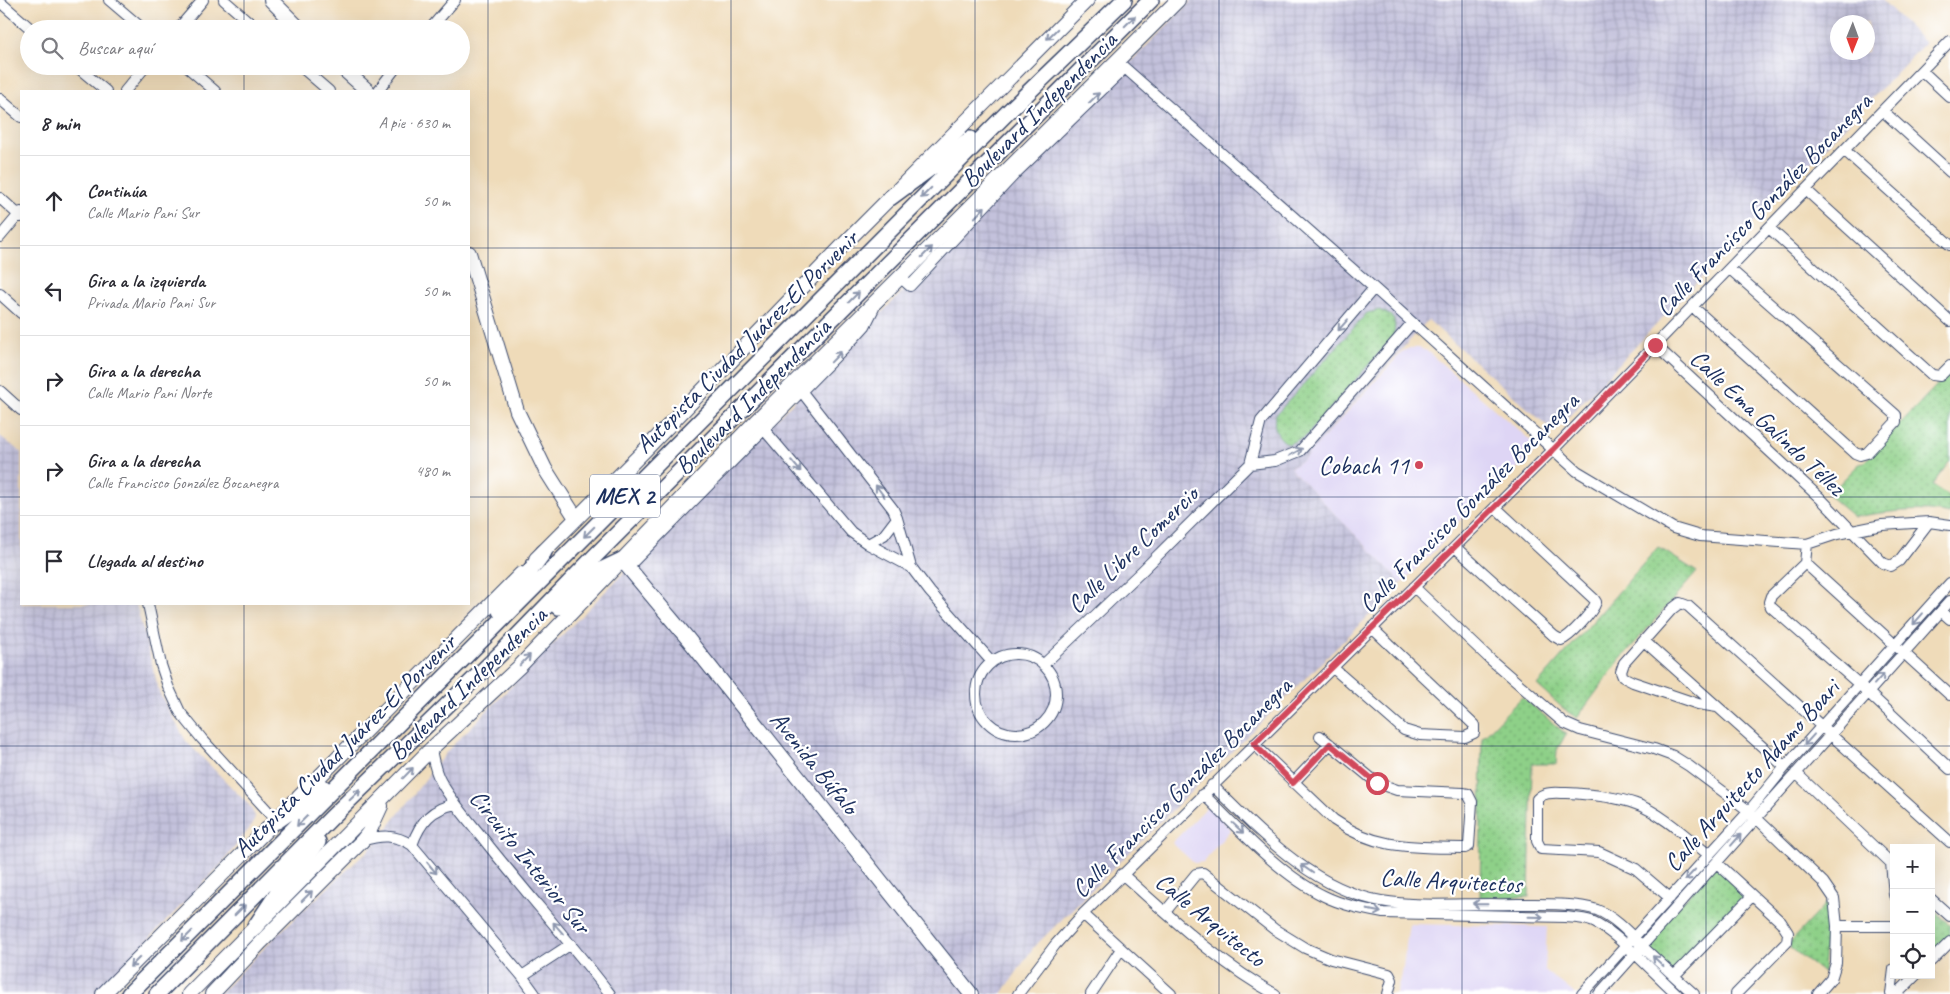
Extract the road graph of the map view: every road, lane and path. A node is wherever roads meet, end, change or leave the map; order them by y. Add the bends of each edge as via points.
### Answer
1 (109, 0) edge
2 (203, 0) edge
3 (224, 0) edge
4 (272, 0) edge
5 (455, 0) edge
6 (1086, 0) edge
7 (1124, 0) edge
8 (1151, 0) edge
9 (1178, 0) edge
10 (0, 2) edge
11 (21, 20) edge
12 (132, 20) edge
13 (186, 20) edge
14 (247, 20) edge
15 (291, 20) edge
16 (438, 20) edge
17 (1950, 41) edge
18 (1121, 65) junction
19 (1922, 71) junction
20 (87, 75) edge
21 (138, 75) edge
22 (196, 75) edge
23 (310, 75) edge
24 (350, 75) edge
25 (390, 75) edge
26 (105, 90) edge
27 (126, 90) edge
28 (214, 90) edge
29 (328, 90) edge
30 (367, 90) edge
31 (379, 90) edge
32 (1950, 97) edge
33 (0, 99) edge
34 (1883, 111) junction
35 (1008, 112) junction
36 (20, 116) edge
37 (1844, 150) junction
38 (1950, 172) edge
39 (1806, 190) junction
40 (0, 198) edge
41 (890, 198) junction
42 (20, 214) edge
43 (1769, 228) junction
44 (0, 237) edge
45 (1950, 246) edge
46 (470, 256) edge
47 (1730, 269) junction
48 (1374, 288) junction
49 (0, 294) edge
50 (878, 300) junction
51 (1693, 307) junction
52 (20, 312) edge
53 (1950, 321) edge
54 (1412, 323) junction
55 (1655, 345) junction
56 (1950, 366) edge
57 (0, 391) edge
58 (802, 392) junction
59 (783, 403) junction
60 (20, 409) edge
61 (760, 426) junction
62 (1553, 450) junction
63 (1250, 464) junction
64 (1495, 507) junction
65 (576, 518) junction
66 (898, 518) junction
67 (1929, 522) junction
68 (1950, 526) edge
69 (1852, 530) junction
70 (868, 544) junction
71 (1807, 544) junction
72 (1455, 547) junction
73 (544, 552) junction
74 (625, 563) junction
75 (1805, 563) junction
76 (911, 568) junction
77 (1950, 583) edge
78 (1414, 587) junction
79 (1950, 601) edge
80 (148, 605) edge
81 (1941, 611) junction
82 (1950, 619) edge
83 (1372, 628) junction
84 (1644, 641) junction
85 (1896, 645) junction
86 (471, 650) junction
87 (502, 652) junction
88 (1904, 653) junction
89 (992, 662) junction
90 (1043, 664) junction
91 (1332, 667) junction
92 (1864, 688) junction
93 (1950, 695) edge
94 (1716, 707) junction
95 (1822, 726) junction
96 (1830, 734) junction
97 (1320, 736) dead end
98 (1254, 744) junction
99 (1330, 744) junction
100 (431, 749) junction
101 (356, 766) junction
102 (1785, 768) junction
103 (1950, 769) edge
104 (1796, 773) junction
105 (1293, 783) junction
106 (1212, 785) junction
107 (1203, 794) junction
108 (385, 796) junction
109 (456, 804) junction
110 (1752, 814) junction
111 (332, 817) junction
112 (277, 821) junction
113 (362, 841) junction
114 (1950, 842) edge
115 (412, 845) junction
116 (1713, 859) junction
117 (1890, 862) edge
118 (1122, 874) junction
119 (1331, 885) junction
120 (1324, 896) junction
121 (1752, 896) junction
122 (1670, 898) junction
123 (1935, 903) edge
124 (1508, 905) junction
125 (1165, 912) junction
126 (1083, 914) junction
127 (1508, 916) junction
128 (1950, 916) edge
129 (1837, 926) junction
130 (1890, 926) edge
131 (255, 927) junction
132 (1634, 938) junction
133 (1950, 942) edge
134 (571, 944) junction
135 (1643, 946) junction
136 (1626, 947) junction
137 (1121, 949) junction
138 (1635, 955) junction
139 (1935, 956) edge
140 (522, 976) junction
141 (1674, 976) junction
142 (1893, 979) edge
143 (1912, 979) edge
144 (1168, 993) edge
145 (103, 994) edge
146 (129, 994) edge
147 (157, 994) edge
148 (189, 994) edge
149 (212, 994) edge
150 (535, 994) edge
151 (610, 994) edge
152 (971, 994) edge
153 (1018, 994) edge
154 (1091, 994) edge
155 (1275, 994) edge
156 (1388, 994) edge
157 (1582, 994) edge
158 (1599, 994) edge
159 (1677, 994) edge
160 (1694, 994) edge
161 (1736, 994) edge
162 (1818, 994) edge
163 (1891, 994) edge
164 (1897, 994) edge

1 - 12 street
2 - 13 street
3 - 14 street
4 - 15 main road
5 - 16 street
6 -> 41 main road, Boulevard Independencia
7 - 35 highway, Autopista Ciudad Juárez-El Porvenir / MEX 2
87 -> 8 highway, MEX 2
9 - 18 main road, Boulevard Independencia
10 - 11 street
17 - 19 street, Calle Francisco González Bocanegra
18 - 48 street
50 -> 18 main road, Boulevard Independencia via 905,282
19 - 32 street
19 - 34 street, Calle Francisco González Bocanegra
20 - 26 street
21 - 27 street
22 - 28 street
23 - 29 street
24 - 30 main road
25 - 31 street
33 - 36 street
34 - 37 street, Calle Francisco González Bocanegra
34 - 38 street
35 - 41 highway
35 -> 86 highway, Autopista Ciudad Juárez-El Porvenir / MEX 2
37 - 39 street, Calle Francisco González Bocanegra
37 - 45 street
39 - 43 street, Calle Francisco González Bocanegra
39 - 53 street
40 - 42 street
41 - 65 main road, Boulevard Independencia
42 - 44 street
43 - 47 street, Calle Francisco González Bocanegra
43 - 56 street via 1932,375 1940,376
46 - 65 main road via 516,411
47 - 51 street, Calle Francisco González Bocanegra
47 - 51 street via 1896,415 1894,424 1866,454 1860,456 1855,453
48 - 54 street
48 -> 63 street via 1261,421
49 - 52 street
58 -> 50 street via 855,337
50 - 59 main road, Boulevard Independencia
51 - 55 street, Calle Francisco González Bocanegra
54 - 62 street
63 -> 54 street via 1275,461 1300,452
55 - 62 street, Calle Francisco González Bocanegra
55 - 69 street, Calle Ema Galindo Téllez
57 - 60 street
58 - 59 street
66 -> 58 street
59 - 61 main road, Boulevard Independencia
61 -> 70 street via 851,532
61 - 74 main road, Boulevard Independencia
62 - 64 street, Calle Francisco González Bocanegra
62 - 71 street via 1586,477 1673,528 1700,536
63 - 90 street, Calle Libre Comercio
64 - 72 street, Calle Francisco González Bocanegra
64 - 72 street via 1596,602 1567,637 1561,640 1554,636
65 - 73 main road, Boulevard Independencia / MEX 2
66 - 70 street via 884,535
66 - 76 street
67 - 68 street
67 - 69 street
67 - 69 street, Calle Ema Galindo Téllez via 1899,561 1891,566 1883,563
69 - 71 street
70 - 76 street
71 - 75 street
72 - 78 street, Calle Francisco González Bocanegra
73 - 86 highway
73 - 112 main road, Boulevard Independencia / MEX 2
74 - 87 highway via 599,571
100 -> 74 main road, Boulevard Independencia
74 - 152 main road, Avenida Búfalo
75 - 85 street
75 - 92 street via 1771,596 1771,607
76 - 89 street
77 -> 85 street, Calle Arquitecto Adamo Boari
78 - 83 street, Calle Francisco González Bocanegra
78 - 110 street via 1490,660 1564,723 1673,756
79 - 81 street, Calle Arquitecto Adamo Boari
80 - 112 street via 162,666 180,712
81 - 82 street
81 - 88 street, Calle Arquitecto Adamo Boari
83 - 91 street, Calle Francisco González Bocanegra
83 - 91 street via 1457,707 1474,725 1474,733 1465,737 1420,735 1404,730
84 - 94 street
84 - 94 street via 1624,663 1623,676 1698,704
84 - 95 street via 1672,608 1680,603 1688,606
85 - 88 street
85 - 92 street, Calle Arquitecto Adamo Boari
86 - 101 highway, Autopista Ciudad Juárez-El Porvenir / MEX 2
111 -> 87 highway, MEX 2
92 -> 88 street, Calle Arquitecto Adamo Boari
88 - 93 street
89 - 90 street via 1018,654
89 - 90 street via 977,683 978,709 993,727 1013,734 1034,730 1046,721 1053,709 1056,689
91 - 98 street, Calle Francisco González Bocanegra
92 - 95 street, Calle Arquitecto Adamo Boari
92 - 96 street, Calle Arquitecto Adamo Boari
92 - 103 street
94 - 102 street
95 - 96 street
95 -> 102 street, Calle Arquitecto Adamo Boari
96 - 104 street, Calle Arquitecto Adamo Boari
96 - 114 street
97 - 99 street
98 - 105 street
98 - 106 street, Calle Francisco González Bocanegra
99 - 105 street
99 - 105 street via 1377,783 1387,787 1463,792 1470,796 1469,846 1401,847 1368,839 1346,829
108 -> 100 main road, Boulevard Independencia
100 - 109 street, Circuito Interior Sur via 440,781
101 - 112 highway
101 -> 146 highway, Autopista Ciudad Juárez-El Porvenir / MEX 2
102 - 110 street, Calle Arquitecto Adamo Boari
104 - 110 street, Calle Arquitecto Adamo Boari
104 - 117 street
106 - 107 street, Calle Francisco González Bocanegra
119 -> 106 street, Calle Arquitectos via 1282,850
107 - 118 street, Calle Francisco González Bocanegra
107 -> 120 street, Calle Arquitectos via 1281,867
108 - 113 main road
108 - 131 main road, Boulevard Independencia
109 - 115 street via 440,808 424,819
134 -> 109 street, Circuito Interior Sur
110 - 116 street, Calle Arquitecto Adamo Boari
110 - 129 street via 1824,882 1834,898
111 - 131 highway via 322,837
147 -> 111 highway, MEX 2
112 -> 145 main road, Boulevard Independencia / MEX 2
113 - 115 street via 392,836
149 -> 113 main road
115 -> 140 street
116 - 121 street
116 -> 122 street, Calle Arquitecto Adamo Boari
116 - 122 street via 1668,823 1637,804 1583,794 1540,796 1536,802 1539,846 1545,850 1599,852 1636,869
116 - 135 street, Calle Arquitecto Adamo Boari
118 - 125 street, Calle Arquitecto
118 - 126 street, Calle Francisco González Bocanegra
119 - 120 street
124 -> 119 street, Calle Arquitectos via 1381,901
120 -> 127 street, Calle Arquitectos via 1383,913
121 - 141 street
121 - 161 street via 1786,928 1789,937
122 - 132 street, Calle Arquitecto Adamo Boari
123 - 128 street
124 - 127 street
124 - 132 street, Calle Arquitectos via 1577,907 1598,911
125 - 155 street, Calle Arquitecto via 1247,979
125 - 156 street via 1196,874 1202,873 1274,930 1305,948 1331,959 1385,973 1391,977 1392,983
126 - 137 street
126 - 153 street, Calle Francisco González Bocanegra
127 -> 136 street, Calle Arquitectos via 1564,917 1592,922
129 - 130 street
129 - 162 street via 1836,964 1830,979
131 - 148 main road, Boulevard Independencia
132 - 135 street, Calle Arquitectos
132 - 136 street, Calle Arquitecto Adamo Boari
133 - 139 street
134 - 140 street
134 - 151 street, Circuito Interior Sur
135 - 138 street, Calle Arquitecto Adamo Boari
141 -> 135 street, Calle Arquitectos
136 - 138 street, Calle Arquitectos
136 - 157 street, Calle Arquitecto Adamo Boari
137 - 144 street
137 - 154 street
138 - 158 street, Calle Arquitecto Adamo Boari
138 - 159 street, Calle Arquitectos
140 - 150 street
141 - 160 street, Calle Arquitectos
142 - 163 street
143 - 164 street

